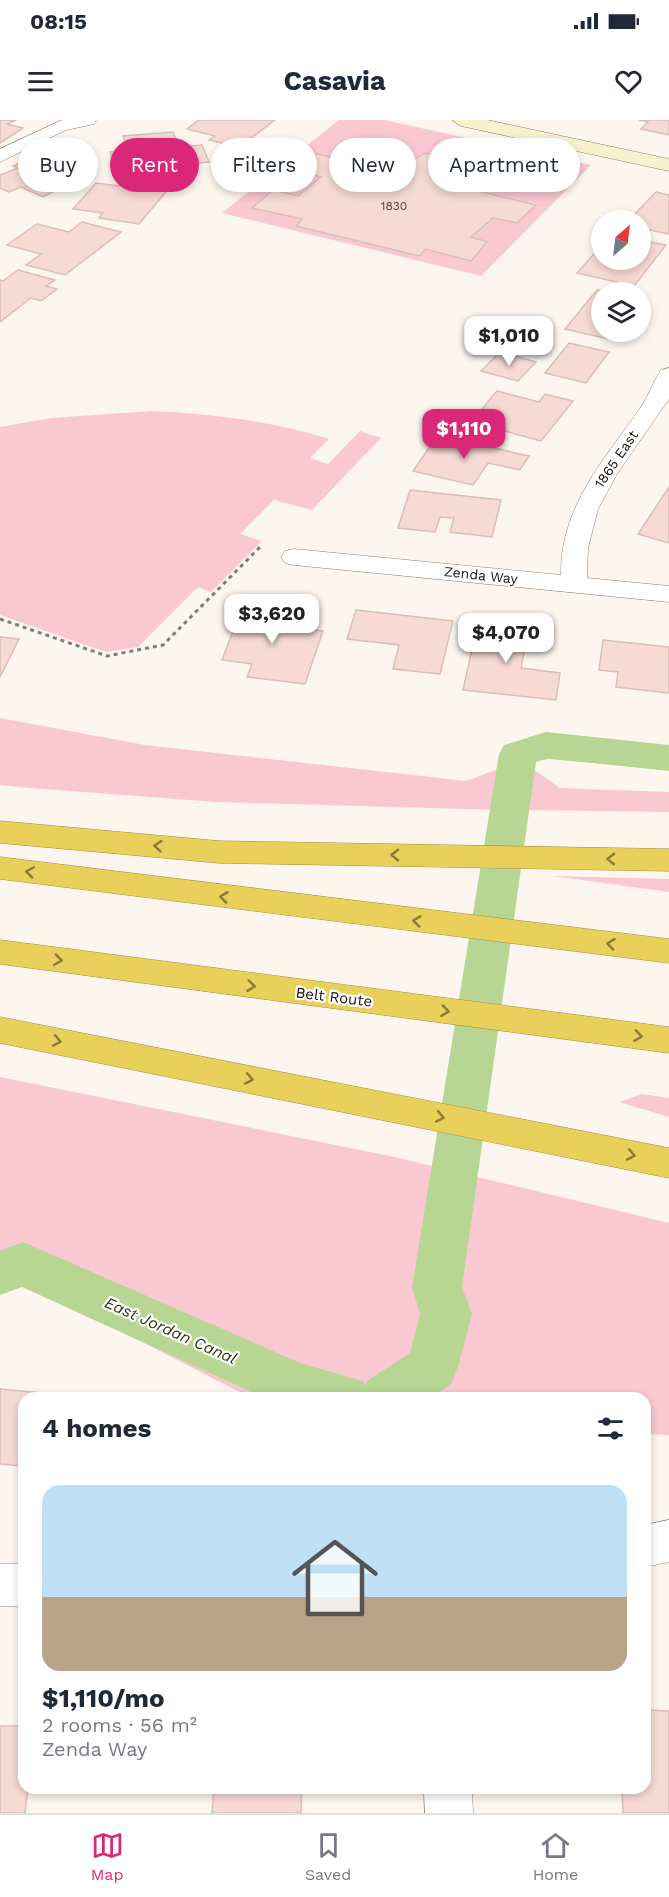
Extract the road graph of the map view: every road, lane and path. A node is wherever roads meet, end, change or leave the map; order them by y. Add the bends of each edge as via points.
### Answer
1 (87, 120) edge
2 (461, 120) edge
3 (0, 156) edge
4 (669, 165) edge
5 (669, 375) edge
6 (269, 539) dead end
7 (294, 557) dead end
8 (574, 584) junction
9 (669, 594) edge
10 (0, 619) edge
11 (0, 832) edge
12 (669, 860) edge
13 (0, 868) edge
14 (669, 951) edge
15 (0, 952) edge
16 (0, 1030) edge
17 (669, 1040) edge
18 (669, 1163) edge
19 (669, 1541) edge
20 (651, 1545) edge
21 (0, 1585) edge
22 (18, 1585) edge
23 (448, 1794) edge
24 (449, 1813) edge

1 - 3 street via 60,126
2 - 4 street
5 - 8 street, 1865 East via 653,406 597,484 575,547
6 - 10 path via 163,645 108,656
7 - 8 street, Zenda Way
8 - 9 street, Zenda Way
12 -> 11 highway via 219,852
14 -> 13 highway
15 -> 17 highway, Belt Route
16 -> 18 highway
19 - 20 street
21 - 22 street
23 - 24 street

